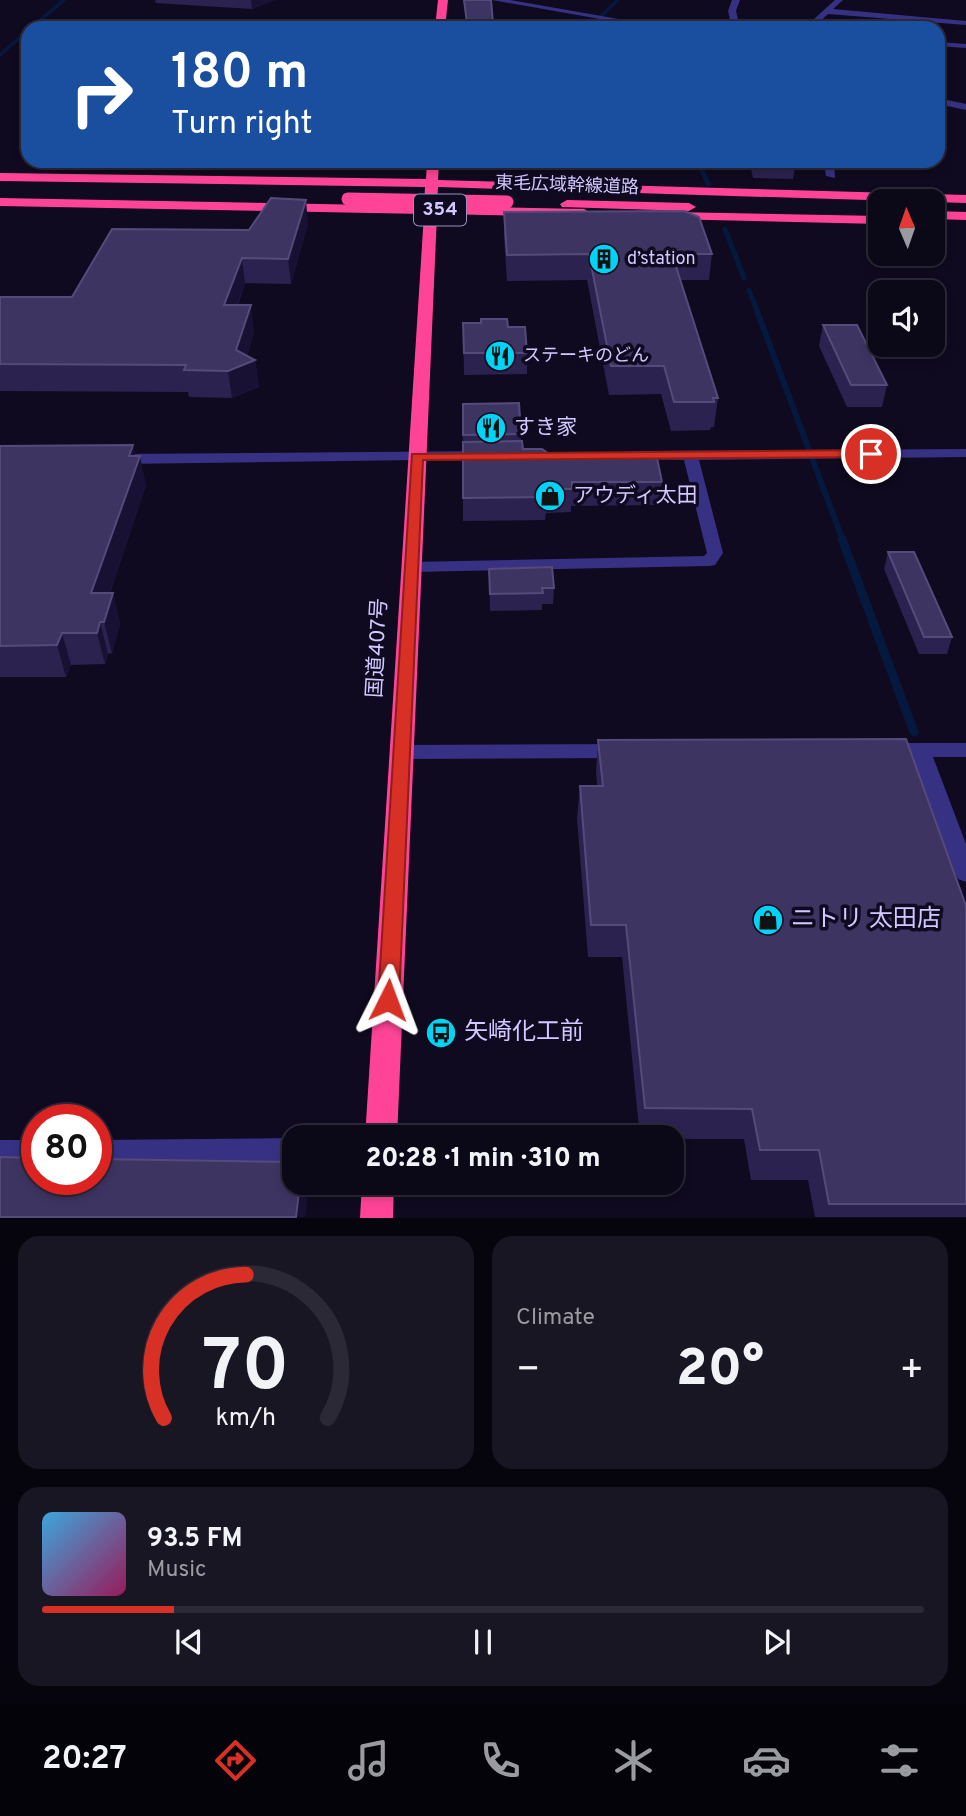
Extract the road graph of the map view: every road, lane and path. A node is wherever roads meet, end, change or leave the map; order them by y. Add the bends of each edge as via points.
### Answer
1 (443, 0) edge
2 (496, 0) edge
3 (540, 0) edge
4 (736, 0) edge
5 (839, 0) edge
6 (530, 5) junction
7 (825, 11) junction
8 (592, 17) junction
9 (441, 21) edge
10 (592, 21) edge
11 (619, 21) edge
12 (734, 21) edge
13 (815, 21) edge
14 (942, 21) edge
15 (945, 21) edge
16 (966, 23) edge
17 (945, 44) edge
18 (966, 46) edge
19 (945, 103) edge
20 (966, 107) edge
21 (432, 168) edge
22 (830, 168) edge
23 (831, 176) dead end
24 (0, 177) edge
25 (0, 184) edge
26 (430, 184) junction
27 (0, 192) edge
28 (350, 194) junction
29 (507, 197) junction
30 (966, 199) edge
31 (0, 202) edge
32 (868, 204) edge
33 (945, 206) edge
34 (966, 207) edge
35 (430, 209) junction
36 (868, 212) edge
37 (945, 215) edge
38 (966, 216) edge
39 (868, 220) edge
40 (945, 222) edge
41 (966, 223) edge
42 (966, 453) edge
43 (417, 456) junction
44 (505, 456) edge
45 (611, 456) edge
46 (690, 456) junction
47 (109, 459) edge
48 (412, 567) junction
49 (920, 750) junction
50 (966, 750) edge
51 (634, 751) edge
52 (866, 751) edge
53 (402, 752) junction
54 (966, 873) edge
55 (382, 1125) edge
56 (282, 1151) edge
57 (0, 1153) edge
58 (21, 1153) edge
59 (112, 1153) edge
60 (377, 1195) edge
61 (376, 1217) edge

1 - 9 highway
2 - 6 street
3 - 6 street
4 - 12 street
5 - 7 street
6 - 8 street
7 - 13 street
7 - 14 street
8 - 10 street
8 - 11 street
15 - 16 street
17 - 18 street
19 - 20 street
21 - 26 highway, 国道407号
22 - 23 street
24 - 26 highway, 354
25 - 28 highway, 東毛広域幹線道路 / 354
26 - 30 highway, 354
26 - 35 highway, 国道407号
27 - 28 highway, 東毛広域幹線道路 / 354
28 - 29 highway, 東毛広域幹線道路 / 354, bridge
29 - 32 highway, 東毛広域幹線道路 / 354
29 - 36 highway, 東毛広域幹線道路 / 354
31 - 35 highway, 354
33 - 34 highway
35 - 39 highway, 354
35 - 43 highway, 国道407号
37 - 38 highway
40 - 41 highway
42 - 46 street
43 - 44 street
43 - 47 street
43 - 48 highway, 国道407号
45 - 46 street
46 - 48 street via 715,553 709,562
48 - 53 highway, 国道407号
49 - 50 street
49 - 52 street
49 - 54 street
51 - 53 street
53 - 55 highway, 国道407号
56 - 59 street
57 - 58 street
60 - 61 highway

